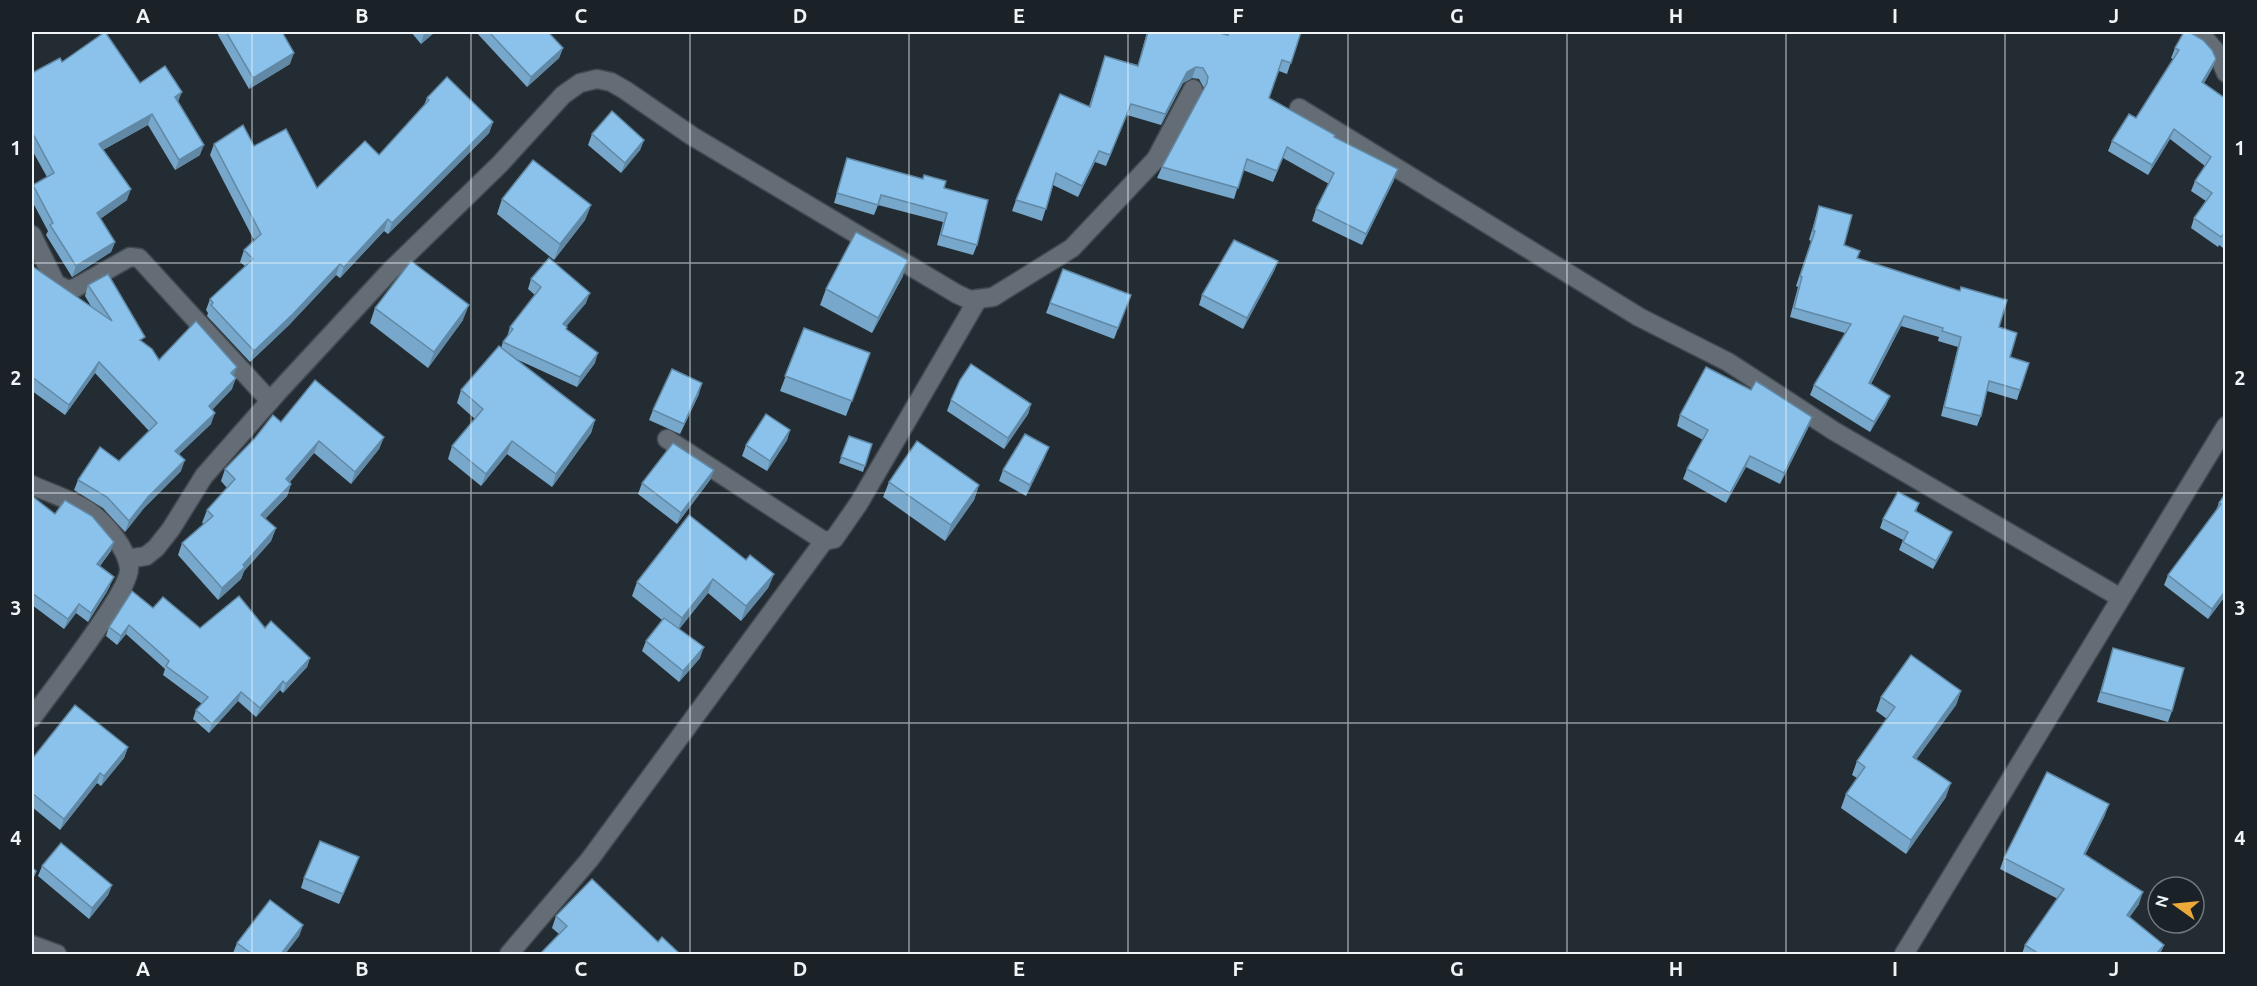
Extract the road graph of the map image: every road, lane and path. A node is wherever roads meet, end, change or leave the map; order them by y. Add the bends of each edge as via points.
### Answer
1 (2199, 32) edge
2 (2226, 73) edge
3 (1193, 89) dead end
4 (1299, 108) dead end
5 (32, 235) edge
6 (978, 299) junction
7 (270, 401) junction
8 (2226, 426) edge
9 (666, 439) dead end
10 (32, 485) edge
11 (824, 541) junction
12 (127, 559) junction
13 (2121, 598) junction
14 (32, 718) edge
15 (32, 945) edge
16 (57, 954) edge
17 (509, 954) edge
18 (1904, 954) edge

1 - 2 street via 2218,54
3 - 6 street via 1156,159 1072,248 993,297
4 - 13 street via 1639,317 1728,362 1834,431
5 - 7 street via 56,284 68,290 130,257 139,258
6 - 7 street via 957,294 692,136 625,90 597,79 580,83 563,95
6 - 11 street via 859,503 834,538
7 - 12 street via 204,476 156,548 146,556
8 - 13 street
9 - 11 street
10 - 12 street via 90,512 118,541
11 - 17 street via 590,859
12 - 14 street via 129,570 112,608
13 - 18 street
15 - 16 street

